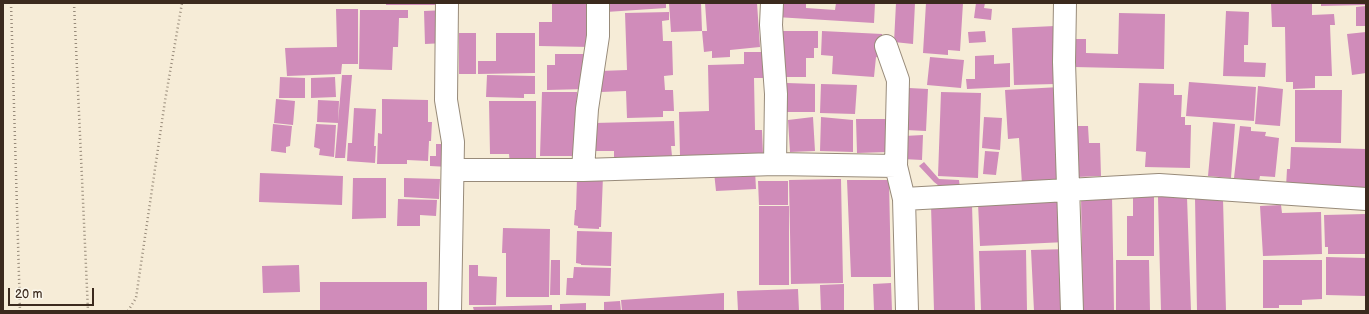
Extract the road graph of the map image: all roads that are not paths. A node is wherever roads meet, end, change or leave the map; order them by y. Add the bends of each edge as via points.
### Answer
1 (447, 3) edge
2 (598, 3) edge
3 (772, 3) edge
4 (1065, 3) edge
5 (886, 46) dead end
6 (775, 164) junction
7 (896, 166) junction
8 (453, 170) junction
9 (583, 170) junction
10 (1068, 190) junction
11 (1366, 198) edge
12 (904, 199) junction
13 (450, 311) edge
14 (907, 311) edge
15 (1072, 311) edge

1 - 8 street via 446,100 453,142
2 - 9 street via 598,36 587,109
3 - 6 street via 776,94
4 - 10 street
5 - 7 street via 898,80
6 - 7 street
6 - 9 street
7 - 12 street
8 - 9 street
8 - 13 street
10 - 11 street via 1158,185
10 - 12 street
10 - 15 street
12 - 14 street

